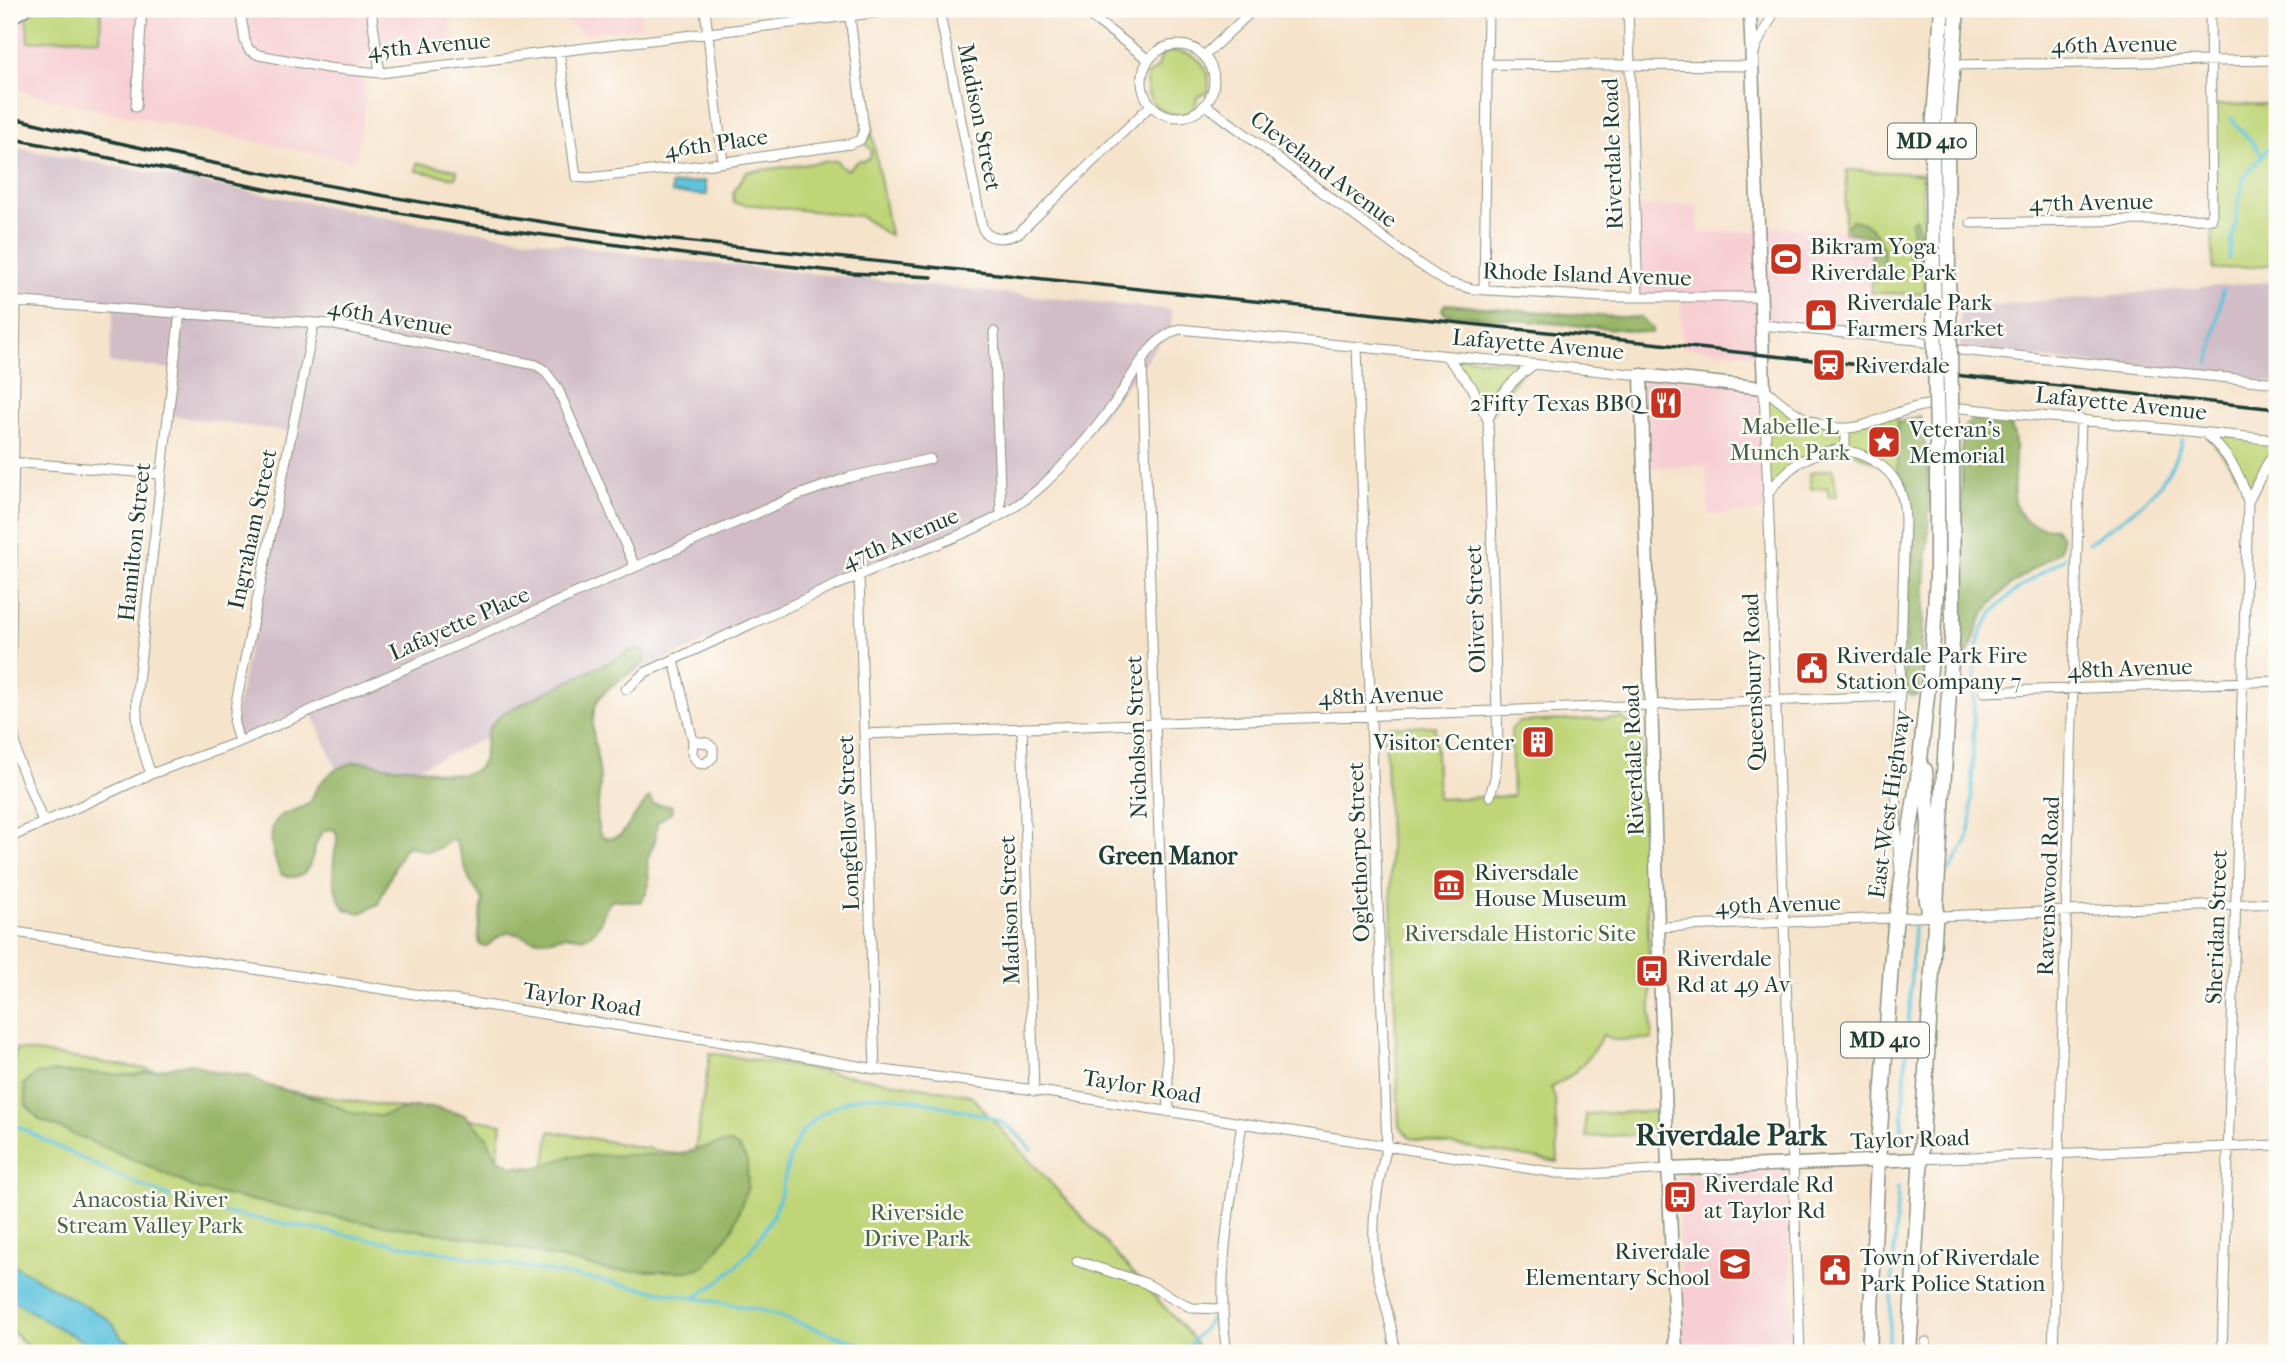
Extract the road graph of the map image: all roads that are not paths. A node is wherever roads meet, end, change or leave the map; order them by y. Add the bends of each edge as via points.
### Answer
1 (23, 9) edge
2 (142, 9) edge
3 (240, 9) edge
4 (371, 9) edge
5 (705, 9) edge
6 (906, 9) edge
7 (939, 9) edge
8 (1081, 9) edge
9 (1254, 9) edge
10 (1488, 9) edge
11 (1628, 9) edge
12 (1750, 9) edge
13 (1776, 9) edge
14 (1957, 9) edge
15 (2210, 9) edge
16 (1939, 11) edge
17 (9, 16) edge
18 (850, 17) junction
19 (708, 34) junction
20 (559, 51) junction
21 (1204, 56) junction
22 (1149, 60) junction
23 (2277, 60) edge
24 (2211, 61) junction
25 (1487, 64) junction
26 (1630, 65) junction
27 (1951, 65) junction
28 (1751, 66) junction
29 (380, 73) junction
30 (1151, 105) junction
31 (1206, 105) junction
32 (136, 107) dead end
33 (723, 162) junction
34 (1970, 223) dead end
35 (1419, 264) joint
36 (1940, 273) junction
37 (1484, 290) junction
38 (1638, 297) junction
39 (1761, 297) junction
40 (12, 301) edge
41 (180, 312) junction
42 (314, 323) junction
43 (1762, 325) junction
44 (994, 332) dead end
45 (1926, 343) dead end
46 (1357, 347) junction
47 (1960, 350) dead end
48 (1446, 356) junction
49 (1142, 362) junction
50 (1533, 365) junction
51 (1641, 375) junction
52 (2277, 383) edge
53 (1764, 388) junction
54 (1927, 405) dead end
55 (1961, 408) dead end
56 (2081, 419) junction
57 (1488, 420) junction
58 (1845, 428) junction
59 (2205, 433) junction
60 (2277, 440) edge
61 (1845, 449) junction
62 (2277, 450) edge
63 (929, 460) dead end
64 (12, 462) edge
65 (162, 474) junction
66 (1768, 495) junction
67 (2248, 502) junction
68 (1000, 514) junction
69 (635, 567) junction
70 (859, 575) junction
71 (674, 660) junction
72 (2277, 681) edge
73 (2242, 682) junction
74 (626, 689) dead end
75 (2073, 689) junction
76 (1984, 692) dead end
77 (1899, 696) junction
78 (1774, 700) junction
79 (1653, 705) junction
80 (1497, 710) junction
81 (9, 712) edge
82 (1372, 715) junction
83 (1155, 723) junction
84 (1022, 728) junction
85 (1923, 733) junction
86 (864, 734) junction
87 (693, 741) dead end
88 (239, 743) junction
89 (151, 774) junction
90 (1490, 796) dead end
91 (43, 822) junction
92 (9, 838) edge
93 (1901, 884) junction
94 (2277, 904) edge
95 (2236, 905) junction
96 (2066, 912) junction
97 (1937, 917) junction
98 (1896, 918) junction
99 (1782, 923) junction
100 (1658, 927) junction
101 (9, 931) edge
102 (875, 1069) junction
103 (1034, 1091) junction
104 (1169, 1112) junction
105 (1242, 1123) junction
106 (1387, 1146) junction
107 (2277, 1146) edge
108 (2228, 1147) junction
109 (2059, 1154) junction
110 (1920, 1159) junction
111 (1878, 1161) junction
112 (1791, 1164) junction
113 (1669, 1169) junction
114 (1077, 1261) dead end
115 (1222, 1309) junction
116 (1926, 1342) dead end
117 (1227, 1353) edge
118 (1395, 1353) edge
119 (1676, 1353) edge
120 (1800, 1353) edge
121 (1869, 1353) edge
122 (1909, 1353) edge
123 (1926, 1353) edge
124 (2053, 1353) edge
125 (2222, 1353) edge

1 - 17 main road
2 - 32 street
3 - 29 street, 45th Avenue via 245,41 249,50 259,55
4 - 29 street
5 - 19 street
6 - 18 street, 45th Avenue
7 - 30 street, Madison Street via 984,233 1002,238 1019,233
8 - 22 street
9 - 21 street
10 - 25 street
11 - 26 street, Riverdale Road
12 - 28 street, Queensbury Road
13 - 28 street
14 - 27 main road, East-West Highway / MD 410
15 - 24 street
16 - 36 main road, East-West Highway / MD 410 via 1932,145
18 - 19 street, 45th Avenue
18 - 33 street, 46th Place via 864,130 860,140
19 - 20 street, 45th Avenue
19 - 33 street
20 - 29 street, 45th Avenue
20 - 33 street, 46th Place via 576,177
21 - 22 street via 1176,45
21 - 31 street via 1215,77
22 - 30 street via 1142,83
23 - 24 street, 46th Avenue
24 - 27 street, 46th Avenue
24 - 34 street, 47th Avenue via 2211,219
25 - 26 street
25 - 37 street
26 - 28 street
26 - 38 street, Riverdale Road
27 - 36 main road, East-West Highway / MD 410
28 - 39 street, Queensbury Road
30 - 31 street via 1162,114 1179,118
31 - 35 street, Cleveland Avenue
35 - 37 street, Rhode Island Avenue via 1454,286
36 - 85 main road, East-West Highway / MD 410, bridge via 1937,579
36 - 97 main road, East-West Highway / MD 410, bridge via 1952,436 1953,625
37 - 38 street, Rhode Island Avenue
38 - 39 street, Rhode Island Avenue
39 - 43 street, Queensbury Road
40 - 41 street, 46th Avenue
40 - 64 street
41 - 42 street, 46th Avenue
41 - 65 street, Hamilton Street
42 - 69 street, 46th Avenue via 526,362 544,370 556,387
42 - 88 street, Ingraham Street via 236,703 234,724
43 - 45 street
43 - 53 street, Queensbury Road
44 - 68 street
46 - 48 street, Lafayette Avenue
46 - 49 street, Lafayette Avenue via 1179,329 1157,342
46 - 82 street, Oglethorpe Street
47 - 52 street
48 - 50 street, Lafayette Avenue
48 - 57 street, Oliver Street via 1472,387
49 - 68 street, 47th Avenue via 1057,471 1030,496
49 - 83 street, Nicholson Street
50 - 51 street, Lafayette Avenue
50 - 57 street via 1505,390
51 - 53 street, Lafayette Avenue
51 - 79 street, Riverdale Road
53 - 58 street via 1798,416
53 - 66 street, Queensbury Road
54 - 58 street
55 - 56 street, Lafayette Avenue
56 - 59 street, Lafayette Avenue
56 - 75 street, Ravenswood Road
57 - 80 street, Oliver Street
58 - 61 street
59 - 60 street, Lafayette Avenue
59 - 67 street, Sheridan Street via 2236,468
61 - 66 street via 1804,460 1778,480
61 - 77 street via 1866,456 1890,474 1904,499
62 - 67 street, Sheridan Street
63 - 69 street, Lafayette Place via 815,488
64 - 65 street
64 - 81 street
65 - 89 street, Hamilton Street via 135,718
66 - 78 street, Queensbury Road
67 - 73 street, Sheridan Street
68 - 70 street, 47th Avenue via 960,536
69 - 88 street, Lafayette Place
70 - 71 street, 47th Avenue
70 - 86 street, Longfellow Street
71 - 74 street, 47th Avenue via 646,672
71 - 87 street
72 - 73 street, 48th Avenue
73 - 75 street, 48th Avenue
73 - 95 street, Sheridan Street
75 - 76 street, 48th Avenue
75 - 96 street, Ravenswood Road
77 - 78 street, 48th Avenue
77 - 93 street via 1896,822
78 - 79 street, 48th Avenue
78 - 99 street, Queensbury Road
79 - 80 street, 48th Avenue
79 - 100 street, Riverdale Road
80 - 82 street, 48th Avenue
80 - 90 street, Oliver Street via 1497,765
81 - 91 street via 18,759
82 - 83 street, 48th Avenue
82 - 106 street, Oglethorpe Street
83 - 84 street, 48th Avenue
83 - 104 street, Nicholson Street
84 - 86 street, 48th Avenue
84 - 103 street, Madison Street
85 - 93 main road, East-West Highway / MD 410
85 - 97 main road via 1929,825 1926,895 1929,911
86 - 102 street, Longfellow Street
88 - 89 street, Lafayette Place
89 - 91 street, Lafayette Place
91 - 92 street, Lafayette Place
93 - 98 main road, East-West Highway / MD 410
94 - 95 street, 49th Avenue
95 - 96 street, 49th Avenue
95 - 108 street, Sheridan Street
96 - 97 street, 49th Avenue
96 - 109 street, Ravenswood Road
97 - 98 street, 49th Avenue
97 - 110 main road, East-West Highway / MD 410
98 - 99 street, 49th Avenue
98 - 111 main road, East-West Highway / MD 410
99 - 100 street, 49th Avenue
99 - 112 street, Queensbury Road
100 - 113 street, Riverdale Road
101 - 102 street, Taylor Road
102 - 103 street, Taylor Road
103 - 104 street, Taylor Road
104 - 105 street, Taylor Road
105 - 106 street, Taylor Road
105 - 115 street via 1226,1230
106 - 113 street, Taylor Road via 1557,1173
106 - 118 street, Oglethorpe Street via 1374,1208 1374,1250
107 - 108 street, Taylor Road
108 - 109 street, Taylor Road
108 - 125 street, Sheridan Street
109 - 110 street, Taylor Road
109 - 124 street, Ravenswood Road
110 - 111 street, Taylor Road
110 - 122 main road, East-West Highway / MD 410
111 - 112 street, Taylor Road
111 - 121 main road, East-West Highway / MD 410
112 - 113 street, Taylor Road
112 - 120 street, Queensbury Road
113 - 119 street, Riverdale Road
114 - 115 street via 1145,1283 1192,1308
115 - 117 street
116 - 123 street

